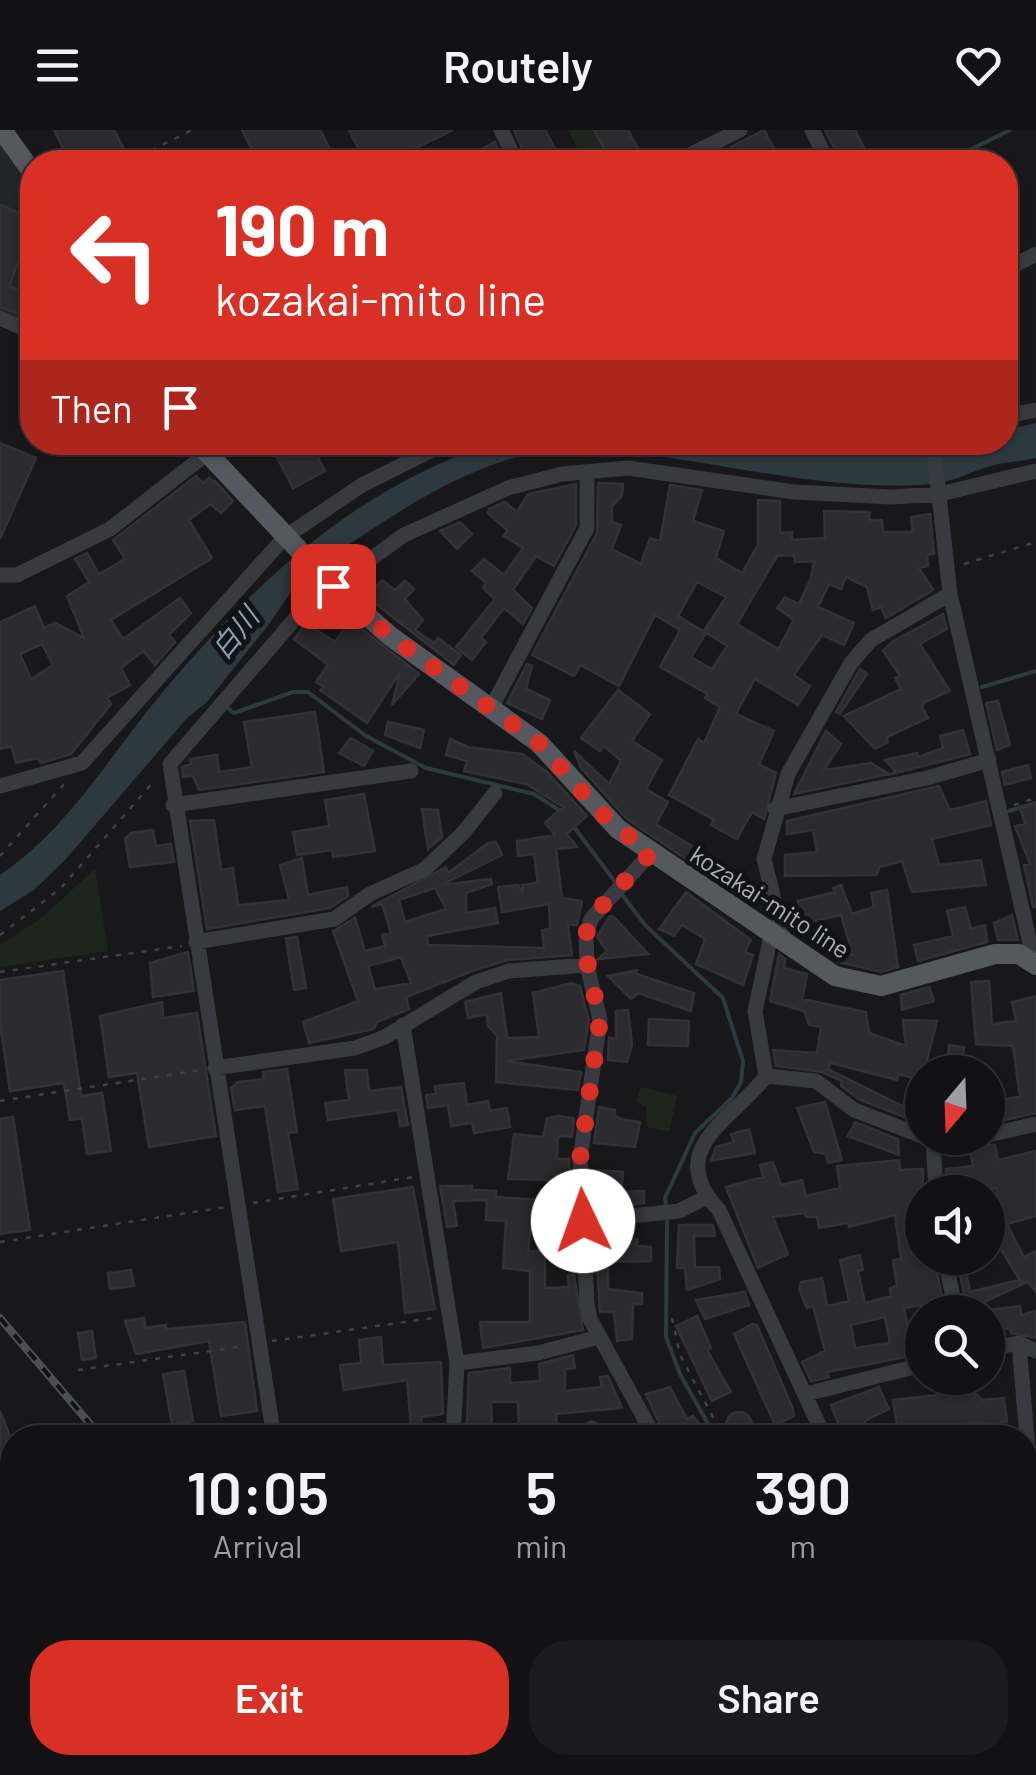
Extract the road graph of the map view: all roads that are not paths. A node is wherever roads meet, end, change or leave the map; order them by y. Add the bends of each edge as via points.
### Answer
1 (2, 130) edge
2 (740, 130) edge
3 (699, 150) edge
4 (20, 155) edge
5 (194, 455) edge
6 (207, 455) edge
7 (422, 455) edge
8 (934, 455) edge
9 (1036, 471) edge
10 (587, 472) junction
11 (938, 490) junction
12 (288, 540) junction
13 (0, 576) edge
14 (331, 583) junction
15 (950, 594) junction
16 (491, 708) junction
17 (989, 760) junction
18 (411, 772) dead end
19 (0, 786) edge
20 (496, 793) dead end
21 (173, 805) junction
22 (776, 809) junction
23 (650, 854) junction
24 (778, 936) junction
25 (196, 942) junction
26 (1035, 963) edge
27 (588, 966) junction
28 (403, 1025) junction
29 (215, 1068) junction
30 (766, 1076) junction
31 (1036, 1124) edge
32 (905, 1129) edge
33 (1005, 1131) edge
34 (707, 1197) junction
35 (583, 1221) junction
36 (599, 1338) junction
37 (1019, 1343) junction
38 (1005, 1346) edge
39 (1036, 1351) edge
40 (457, 1363) junction
41 (905, 1369) edge
42 (806, 1394) junction
43 (272, 1425) edge
44 (454, 1425) edge
45 (648, 1425) edge
46 (819, 1425) edge
47 (1026, 1425) edge

1 - 4 main road
2 - 3 street
5 - 13 street via 110,528 16,575
6 - 12 main road
7 - 12 street via 362,485
8 - 11 street
9 - 11 street
10 - 11 street via 662,471 842,496
10 - 14 street via 508,488 457,507
10 - 16 street via 588,528
11 - 15 street
12 - 14 main road, kozakai-mito line
12 - 19 street via 82,762
14 - 16 main road, kozakai-mito line via 390,636
14 - 21 street via 170,764
15 - 17 street
15 - 22 street via 871,640 851,663 788,774
16 - 23 main road, kozakai-mito line via 539,743
17 - 22 street
17 - 26 street
18 - 21 street
20 - 25 street via 425,870 334,919
21 - 25 street
22 - 24 street via 764,859
23 - 24 main road, kozakai-mito line
23 - 27 street via 590,919
24 - 26 main road, kozakai-mito line via 861,985 881,986 995,954 1019,954
24 - 30 street via 755,1011
25 - 29 street
27 - 28 street via 508,972 441,999
27 - 35 street via 600,1035 580,1159
28 - 29 street via 356,1048
28 - 40 street
29 - 43 street
30 - 32 street via 816,1081 854,1110
30 - 34 street via 700,1147
31 - 33 street
34 - 35 street via 679,1210
34 - 42 street via 720,1210
35 - 36 street via 586,1304
36 - 40 street via 538,1354
36 - 45 street
37 - 38 street
37 - 39 street
37 - 47 street
40 - 44 street
41 - 42 street
42 - 46 street

